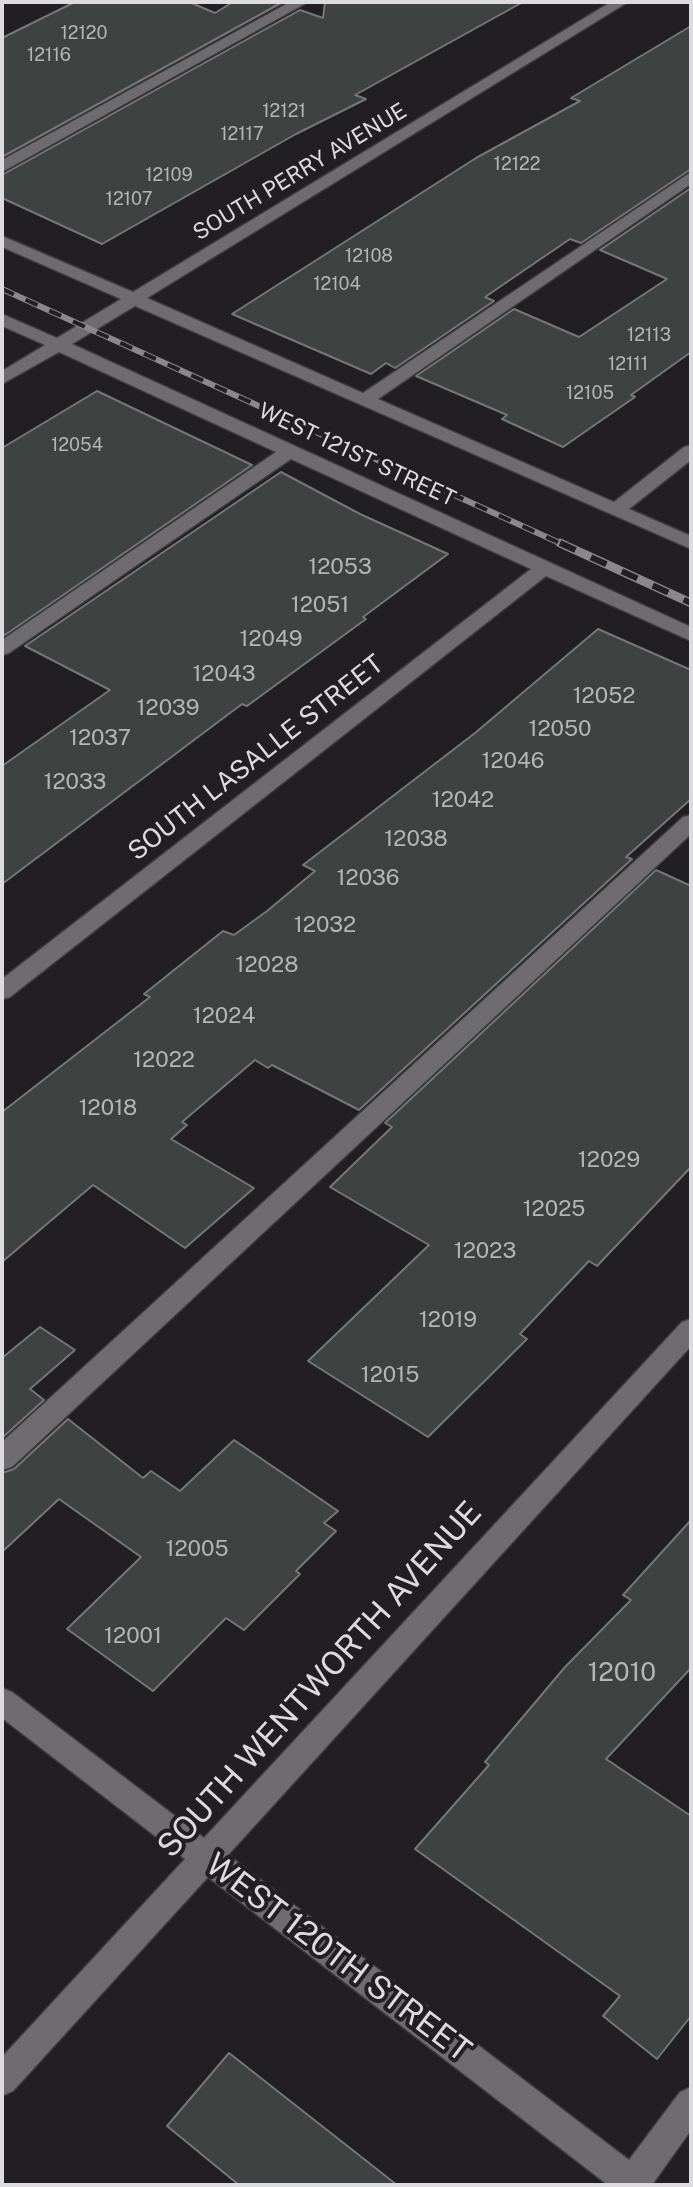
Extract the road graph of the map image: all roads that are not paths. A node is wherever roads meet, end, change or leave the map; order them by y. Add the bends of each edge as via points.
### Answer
1 (301, 2) edge
2 (621, 2) edge
3 (2, 167) edge
4 (691, 177) edge
5 (2, 241) edge
6 (133, 299) junction
7 (2, 319) edge
8 (58, 345) junction
9 (2, 379) edge
10 (364, 400) junction
11 (290, 451) junction
12 (691, 451) edge
13 (616, 510) junction
14 (691, 543) edge
15 (544, 568) junction
16 (691, 635) edge
17 (2, 649) edge
18 (691, 822) edge
19 (2, 991) edge
20 (691, 1329) edge
21 (2, 1459) edge
22 (2, 1701) edge
23 (206, 1858) junction
24 (2, 2080) edge
25 (691, 2103) edge
26 (633, 2184) edge

1 - 3 street
2 - 6 street, SOUTH PERRY AVENUE
4 - 10 street
5 - 6 street, WEST 121ST STREET
6 - 8 street, SOUTH PERRY AVENUE
6 - 10 street, WEST 121ST STREET
7 - 8 street, WEST 121ST STREET
8 - 9 street, SOUTH PERRY AVENUE
8 - 11 street, WEST 121ST STREET
10 - 13 street, WEST 121ST STREET
11 - 15 street, WEST 121ST STREET
11 - 17 street
12 - 13 street
13 - 14 street, WEST 121ST STREET
15 - 16 street, WEST 121ST STREET
15 - 19 street, SOUTH LASALLE STREET
18 - 21 street
20 - 23 street, SOUTH WENTWORTH AVENUE
22 - 23 street, WEST 120TH STREET
23 - 24 street, SOUTH WENTWORTH AVENUE
23 - 26 street, WEST 120TH STREET
25 - 26 street

